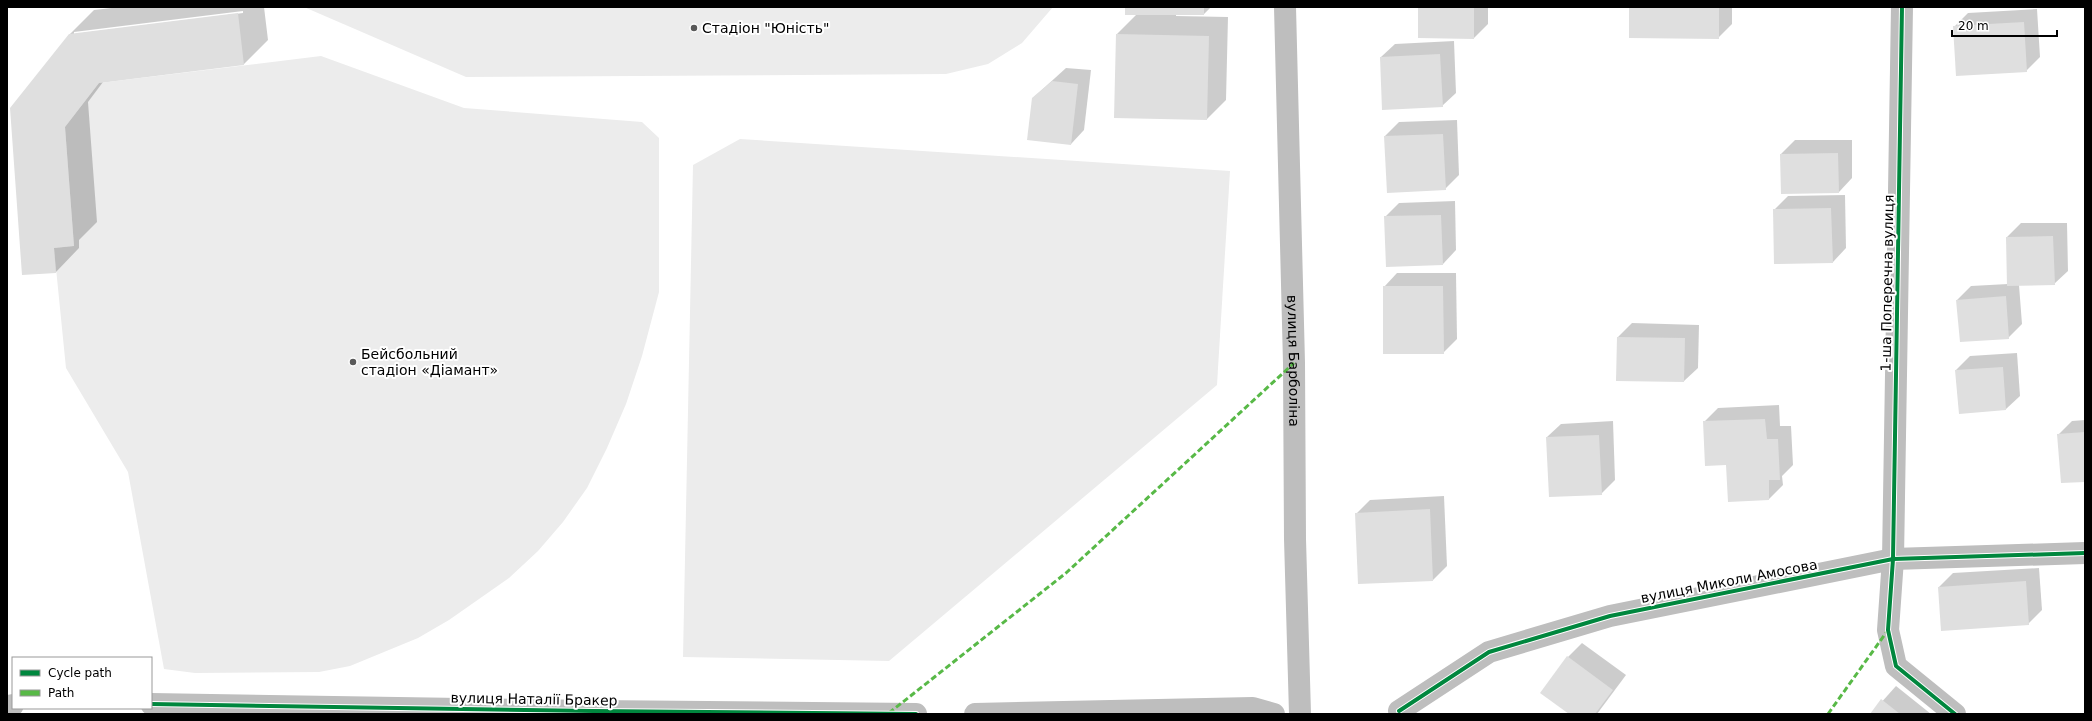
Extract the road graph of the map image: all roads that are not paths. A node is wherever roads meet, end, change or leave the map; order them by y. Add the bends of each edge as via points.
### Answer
1 (1285, 7) edge
2 (1902, 7) edge
3 (2085, 553) edge
4 (1893, 559) junction
5 (152, 704) edge
6 (593, 713) edge
7 (1398, 713) edge
8 (916, 714) edge
9 (975, 714) edge
10 (1274, 714) edge
11 (1300, 714) edge
12 (1955, 714) edge

1 - 11 street, вулиця Барболіна
2 - 4 street, 1-ша Поперечна вулиця
3 - 4 street, вулиця Миколи Амосова
4 - 7 street, вулиця Миколи Амосова via 1610,616 1489,652
4 - 12 street, 1-ша Поперечна вулиця via 1888,630 1896,666
5 - 6 street, вулиця Наталії Бракер
6 - 8 street, вулиця Наталії Бракер
9 - 10 street via 1253,708

